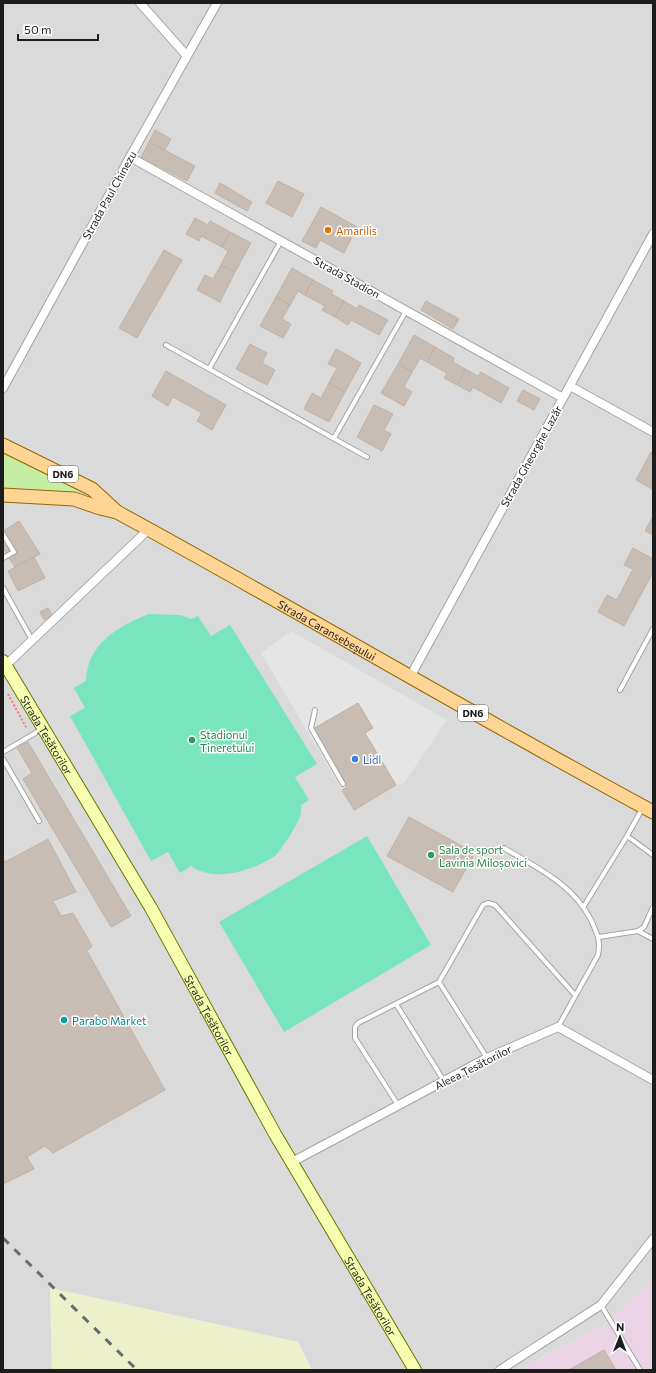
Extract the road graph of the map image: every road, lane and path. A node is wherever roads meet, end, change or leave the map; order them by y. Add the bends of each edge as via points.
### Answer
1 (140, 3) edge
2 (217, 3) edge
3 (187, 56) junction
4 (130, 157) junction
5 (653, 234) edge
6 (281, 241) junction
7 (406, 310) junction
8 (166, 345) dead end
9 (209, 369) junction
10 (570, 386) junction
11 (3, 388) edge
12 (563, 398) junction
13 (653, 432) edge
14 (334, 438) junction
15 (3, 445) edge
16 (367, 457) dead end
17 (3, 495) edge
18 (117, 512) junction
19 (150, 529) junction
20 (3, 534) edge
21 (3, 558) edge
22 (3, 588) edge
23 (653, 629) edge
24 (32, 641) junction
25 (4, 663) edge
26 (410, 677) junction
27 (6, 690) dead end
28 (620, 690) dead end
29 (316, 710) dead end
30 (43, 728) junction
31 (30, 735) junction
32 (3, 752) edge
33 (3, 759) edge
34 (343, 784) dead end
35 (648, 809) edge
36 (39, 821) dead end
37 (627, 836) junction
38 (504, 848) dead end
39 (653, 855) edge
40 (584, 906) junction
41 (653, 907) edge
42 (638, 931) junction
43 (599, 937) junction
44 (653, 939) edge
45 (439, 982) junction
46 (575, 995) junction
47 (396, 1004) junction
48 (558, 1027) junction
49 (487, 1058) junction
50 (653, 1080) edge
51 (444, 1081) junction
52 (398, 1105) junction
53 (292, 1162) junction
54 (653, 1239) edge
55 (601, 1305) junction
56 (415, 1370) edge
57 (500, 1370) edge
58 (640, 1370) edge

1 - 3 street
2 - 3 street, Strada Paul Chinezu
3 - 4 street, Strada Paul Chinezu
4 - 6 street, Strada Stadion
4 - 11 street, Strada Paul Chinezu
5 - 10 street, Strada Gheorghe Lazăr
6 - 7 street, Strada Stadion
6 - 9 lane
7 - 12 street, Strada Stadion
7 - 14 lane
8 - 9 lane
9 - 14 lane
10 - 12 street, Strada Gheorghe Lazăr
10 - 13 street
12 - 26 street, Strada Gheorghe Lazăr
14 - 16 lane
15 - 18 main road, Strada Caransebeșului / DN6 via 92,489
17 - 18 main road, DN6 via 74,499
18 - 19 main road, Strada Caransebeșului / DN6
19 - 24 street
19 - 26 main road, Strada Caransebeșului / DN6
20 - 21 lane via 14,552
22 - 24 lane
23 - 28 lane
24 - 25 street
25 - 30 main road, Strada Țesătorilor
26 - 35 main road, Strada Caransebeșului / DN6
27 - 31 path
29 - 34 lane via 311,728
30 - 31 lane
30 - 53 main road, Strada Țesătorilor via 151,908
31 - 32 lane
33 - 36 lane
35 - 37 lane
37 - 39 lane
37 - 40 lane
38 - 40 lane via 554,878
40 - 43 lane
41 - 42 lane via 644,927
42 - 43 lane
42 - 44 lane
43 - 46 lane via 598,955
45 - 46 lane via 480,908 492,903
45 - 47 lane
45 - 49 lane
46 - 48 lane
47 - 51 lane
47 - 52 lane via 358,1023 354,1032 355,1038
48 - 49 street, Aleea Țesătorilor
48 - 50 street
49 - 51 street, Aleea Țesătorilor
51 - 52 street, Aleea Țesătorilor
52 - 53 street, Aleea Țesătorilor
53 - 56 main road, Strada Țesătorilor
54 - 55 street
55 - 57 street
55 - 58 lane

